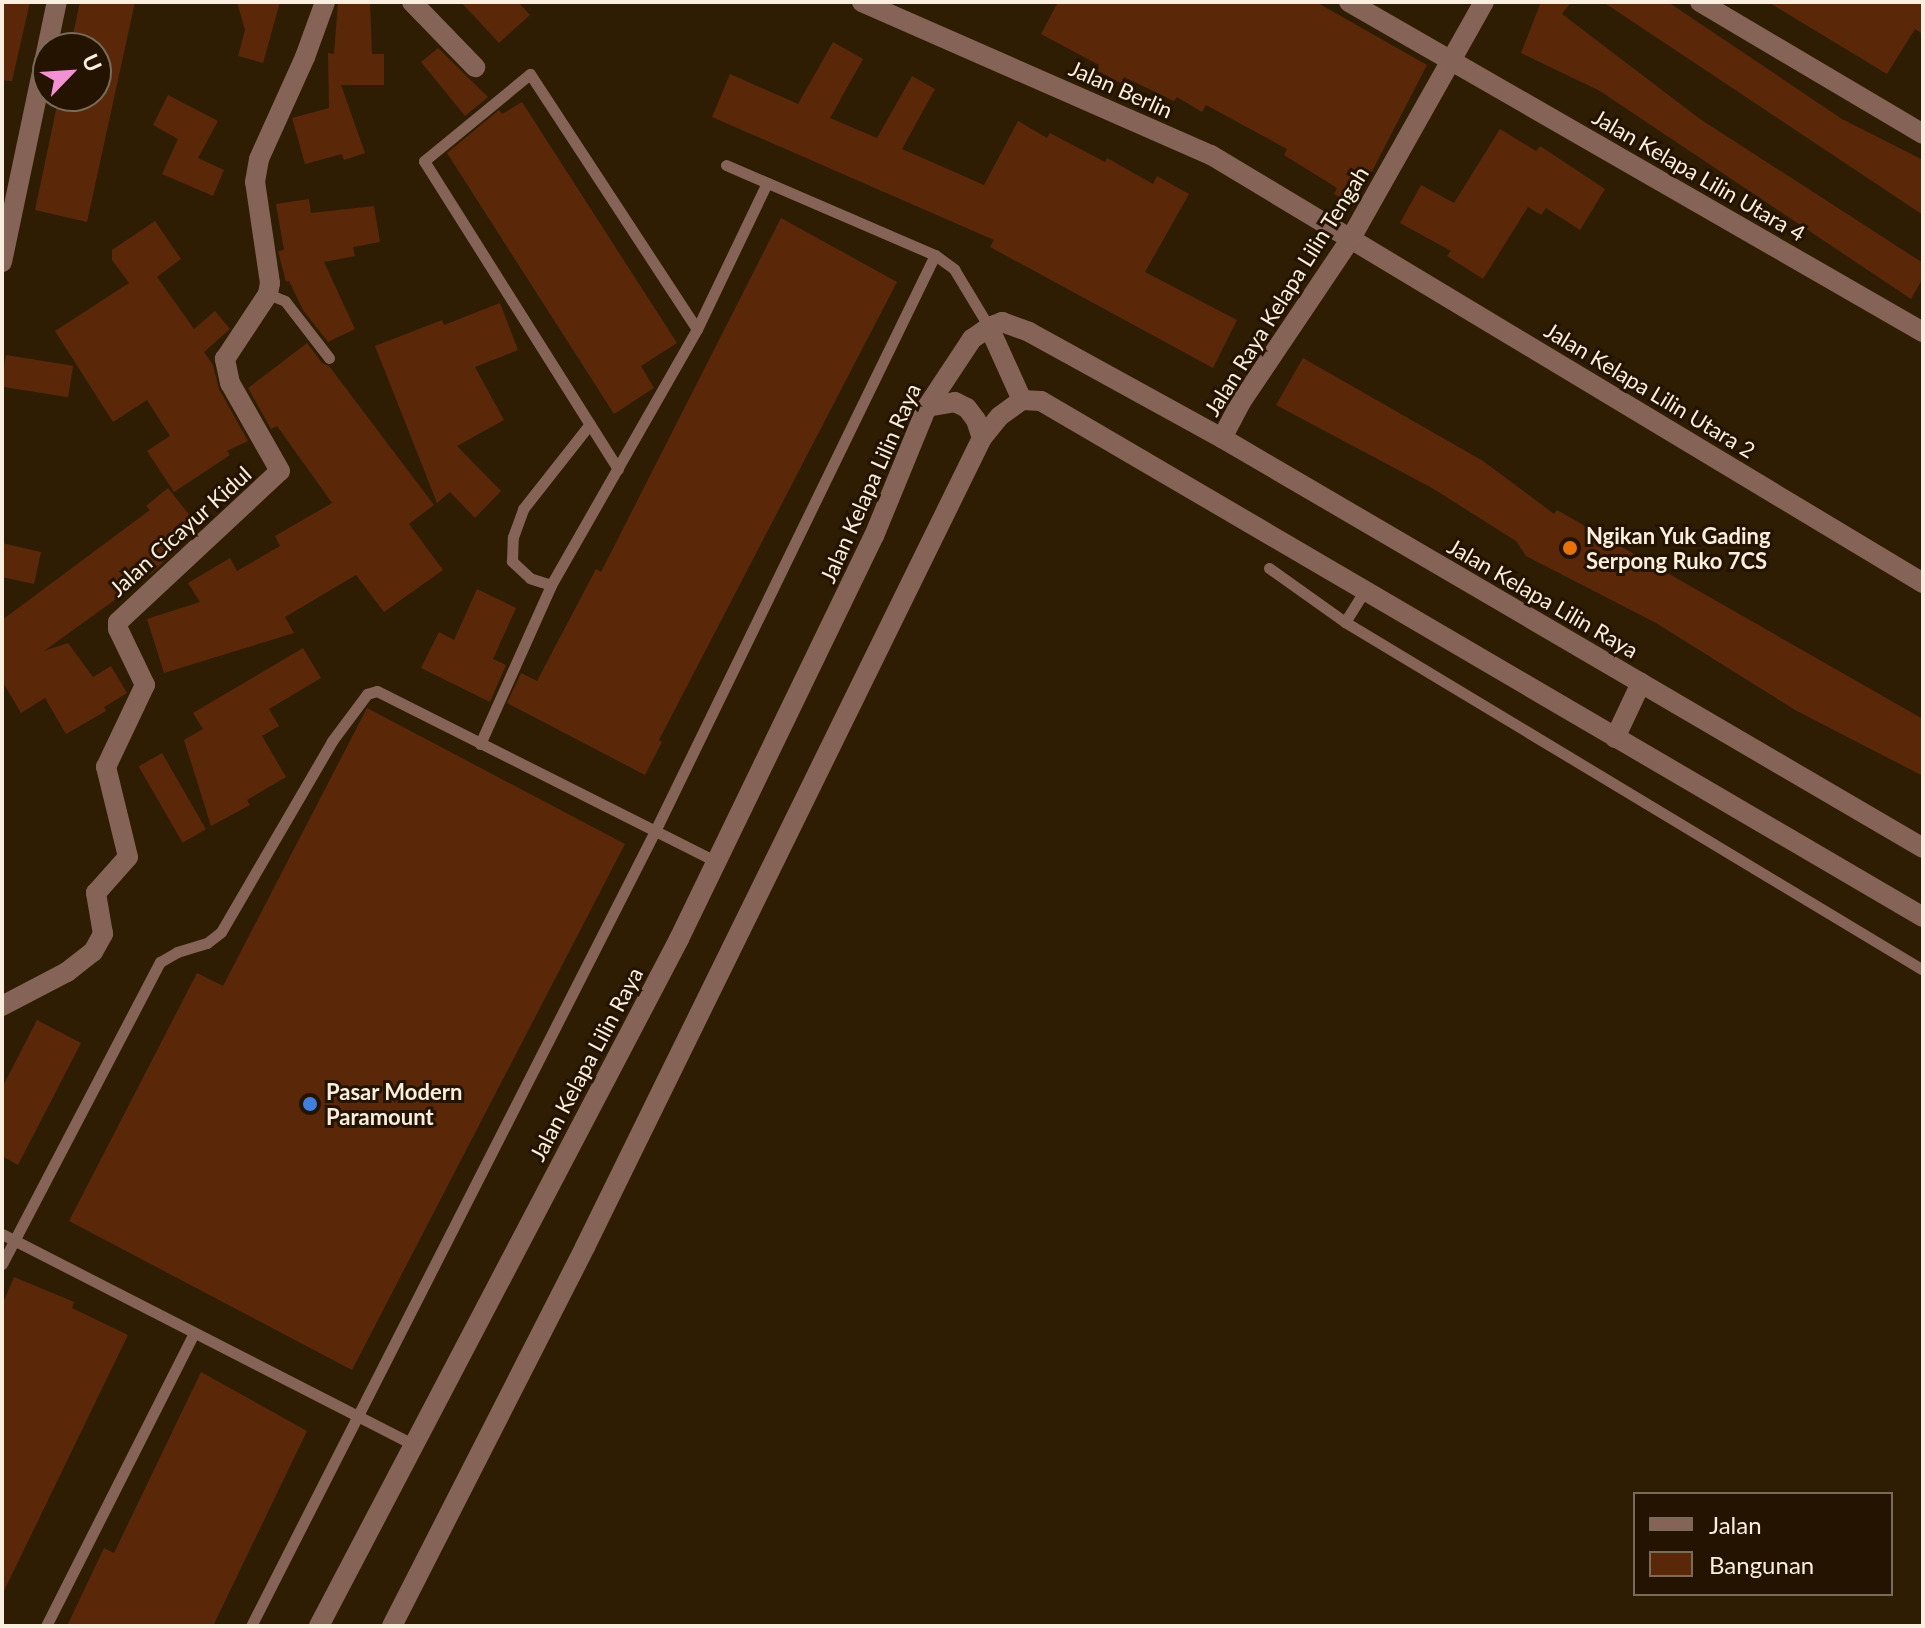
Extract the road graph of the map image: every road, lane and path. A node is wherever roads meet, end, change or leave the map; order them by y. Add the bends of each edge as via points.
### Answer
1 (57, 2) edge
2 (325, 2) edge
3 (412, 2) edge
4 (862, 2) edge
5 (1349, 2) edge
6 (1484, 2) edge
7 (1700, 2) edge
8 (1451, 59) junction
9 (475, 67) dead end
10 (1923, 134) edge
11 (726, 165) dead end
12 (767, 183) junction
13 (1351, 238) junction
14 (935, 255) junction
15 (2, 262) edge
16 (268, 294) junction
17 (989, 327) junction
18 (697, 329) junction
19 (1923, 332) edge
20 (329, 358) dead end
21 (1022, 400) junction
22 (927, 407) junction
23 (590, 424) junction
24 (982, 438) junction
25 (1222, 438) junction
26 (618, 469) junction
27 (1269, 568) dead end
28 (1923, 583) edge
29 (551, 585) junction
30 (1364, 592) junction
31 (1345, 622) junction
32 (1641, 683) junction
33 (1615, 738) junction
34 (480, 744) junction
35 (655, 831) junction
36 (1923, 848) edge
37 (717, 862) junction
38 (1923, 917) edge
39 (1923, 970) edge
40 (2, 1006) edge
41 (2, 1234) edge
42 (14, 1241) junction
43 (2, 1264) edge
44 (194, 1333) junction
45 (356, 1415) junction
46 (412, 1444) junction
47 (46, 1626) edge
48 (251, 1626) edge
49 (319, 1626) edge
50 (392, 1626) edge

1 - 15 street
2 - 16 street via 259,159 255,182
3 - 9 street
4 - 13 street, Jalan Berlin via 1211,155
5 - 8 street, Jalan Kelapa Lilin Utara 4
6 - 8 street, Jalan Raya Kelapa Lilin Tengah
7 - 10 street
8 - 13 street, Jalan Raya Kelapa Lilin Tengah
8 - 19 street, Jalan Kelapa Lilin Utara 4
11 - 12 lane
12 - 14 lane
12 - 18 lane
13 - 25 street, Jalan Raya Kelapa Lilin Tengah
13 - 28 street, Jalan Kelapa Lilin Utara 2
14 - 17 lane via 954,269
14 - 35 lane
16 - 20 lane via 285,301
16 - 40 street, Jalan Cicayur Kidul via 225,359 230,383 280,471 118,622 145,685 106,767 128,857 96,893 103,934 93,952
17 - 21 street
17 - 22 street, Jalan Kelapa Lilin Raya via 972,339
17 - 25 street, Jalan Kelapa Lilin Raya via 1002,322 1029,332
18 - 23 lane via 530,74 424,161
18 - 26 lane
21 - 24 street
21 - 30 street via 1041,401
22 - 24 street via 942,402 967,408
22 - 37 street, Jalan Kelapa Lilin Raya via 874,536
23 - 26 lane
23 - 29 lane via 531,497 513,537 512,561 530,578
24 - 50 street via 585,1247
25 - 32 street, Jalan Kelapa Lilin Raya
26 - 29 lane
27 - 31 lane
29 - 34 lane
30 - 31 lane
30 - 33 street
31 - 39 lane
32 - 33 street
32 - 36 street, Jalan Kelapa Lilin Raya
33 - 38 street
34 - 35 lane
34 - 42 lane via 377,691 362,697 221,932 160,962
35 - 37 lane
35 - 45 lane
37 - 46 street, Jalan Kelapa Lilin Raya
41 - 42 lane
42 - 43 lane
42 - 44 lane
44 - 45 lane
44 - 47 lane
45 - 46 lane
45 - 48 lane
46 - 49 street, Jalan Kelapa Lilin Raya

